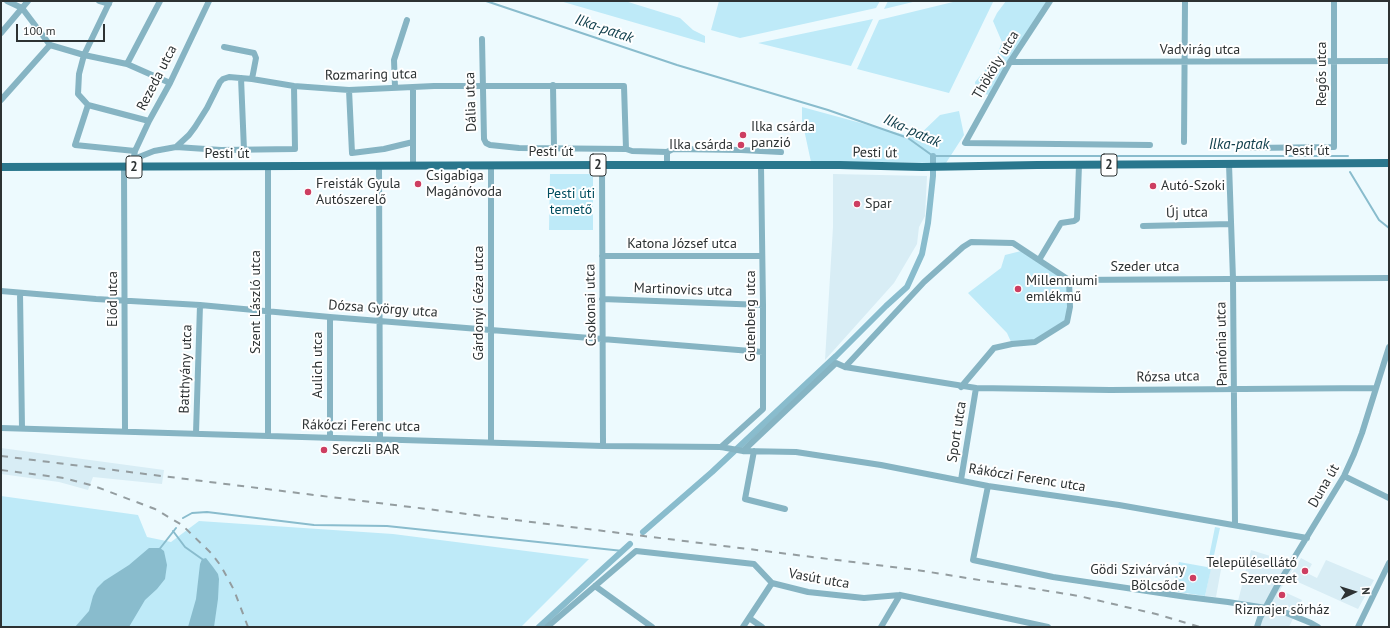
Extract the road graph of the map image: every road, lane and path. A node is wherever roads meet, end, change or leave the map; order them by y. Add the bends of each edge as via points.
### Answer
1 (7, 1) edge
2 (28, 1) edge
3 (99, 1) edge
4 (160, 1) edge
5 (209, 1) edge
6 (1050, 1) edge
7 (1185, 1) edge
8 (1334, 1) edge
9 (110, 3) edge
10 (22, 8) junction
11 (407, 20) dead end
12 (1, 33) edge
13 (482, 39) dead end
14 (50, 45) junction
15 (224, 47) dead end
16 (84, 55) junction
17 (1334, 61) junction
18 (1389, 61) edge
19 (1010, 62) junction
20 (1184, 62) junction
21 (127, 64) junction
22 (241, 78) junction
23 (252, 79) junction
24 (170, 83) junction
25 (482, 85) junction
26 (553, 85) junction
27 (294, 86) junction
28 (395, 87) junction
29 (413, 87) junction
30 (349, 90) junction
31 (1, 100) edge
32 (88, 105) junction
33 (149, 121) junction
34 (413, 142) junction
35 (1184, 142) dead end
36 (1150, 145) dead end
37 (176, 148) junction
38 (554, 148) junction
39 (1251, 148) dead end
40 (626, 149) junction
41 (244, 150) junction
42 (135, 151) junction
43 (667, 152) junction
44 (781, 152) dead end
45 (1389, 163) edge
46 (130, 164) junction
47 (1229, 164) junction
48 (491, 165) junction
49 (602, 165) junction
50 (667, 165) junction
51 (1079, 165) junction
52 (379, 166) junction
53 (413, 166) junction
54 (761, 166) junction
55 (1, 167) edge
56 (268, 167) junction
57 (1231, 224) junction
58 (1143, 226) dead end
59 (602, 256) junction
60 (762, 256) junction
61 (1039, 260) junction
62 (1389, 278) edge
63 (1233, 279) junction
64 (1069, 280) junction
65 (1, 291) edge
66 (20, 293) junction
67 (602, 299) junction
68 (125, 301) junction
69 (200, 305) junction
70 (763, 305) junction
71 (268, 312) junction
72 (330, 318) junction
73 (380, 321) junction
74 (491, 330) junction
75 (604, 340) junction
76 (1389, 347) edge
77 (763, 352) junction
78 (845, 368) junction
79 (961, 387) junction
80 (976, 388) junction
81 (1234, 388) junction
82 (1376, 388) junction
83 (1, 428) edge
84 (22, 428) junction
85 (125, 431) junction
86 (196, 433) junction
87 (268, 436) junction
88 (330, 437) junction
89 (380, 438) junction
90 (491, 441) junction
91 (603, 446) junction
92 (722, 447) junction
93 (743, 450) junction
94 (754, 451) junction
95 (1344, 476) junction
96 (961, 480) junction
97 (988, 486) junction
98 (1389, 498) edge
99 (785, 509) dead end
100 (1235, 524) junction
101 (1307, 538) junction
102 (1389, 563) edge
103 (772, 583) junction
104 (595, 586) junction
105 (900, 595) junction
106 (1266, 606) junction
107 (749, 618) junction
108 (547, 627) edge
109 (652, 627) edge
110 (743, 627) edge
111 (762, 627) edge
112 (881, 627) edge
113 (1048, 627) edge
114 (1257, 627) edge
115 (1318, 627) edge
116 (1358, 627) edge

1 - 10 street
2 - 10 street
3 - 9 street
4 - 21 street
5 - 24 street, Rezeda utca
6 - 19 street, Thököly utca
7 - 20 street
8 - 17 street, Regős utca
9 - 16 street
10 - 12 street
10 - 14 street
11 - 28 street via 394,60
13 - 25 street, Dália utca
14 - 16 street
14 - 31 street
15 - 23 street via 254,53 256,58
16 - 21 street
16 - 32 street via 79,74 78,94
17 - 18 street, Vadvirág utca
17 - 20 street, Vadvirág utca
17 - 39 street, Regős utca via 1334,148
19 - 20 street, Vadvirág utca
19 - 36 street, Thököly utca via 966,142
20 - 35 street
21 - 24 street
22 - 23 street, Rozmaring utca
22 - 37 street, Rozmaring utca via 229,77 220,82 195,127
22 - 41 street
23 - 27 street, Rozmaring utca
24 - 33 street, Rezeda utca
25 - 26 street, Rozmaring utca
25 - 29 street, Rozmaring utca
25 - 38 street, Dália utca via 486,143 519,148
26 - 38 street
26 - 40 street, Rozmaring utca via 624,86
27 - 30 street, Rozmaring utca
27 - 41 street, Pesti út via 295,149
28 - 29 street, Rozmaring utca
28 - 30 street, Rozmaring utca
29 - 34 street
30 - 34 street via 352,154
32 - 33 street
32 - 42 street via 75,145
33 - 42 street, Rezeda utca
34 - 53 street
37 - 41 street, Pesti út
37 - 46 street via 154,151
38 - 40 street, Pesti út
40 - 43 street, Pesti út
42 - 46 street, Rezeda utca
43 - 44 street, Pesti út via 673,149
43 - 50 street
45 - 47 main road, Pesti út / 2
46 - 55 main road, Pesti út / 2
46 - 56 main road, Pesti út / 2
46 - 68 street, Előd utca
47 - 51 main road, Pesti út / 2
47 - 57 street, Pannónia utca
48 - 49 main road, Pesti út / 2
48 - 53 main road, Pesti út / 2
48 - 74 street, Gárdonyi Géza utca
49 - 50 main road, Pesti út / 2
49 - 59 street, Csokonai utca
50 - 54 main road, Pesti út / 2
51 - 54 main road, Pesti út / 2
51 - 61 street via 1077,219 1061,223
52 - 53 main road, Pesti út / 2
52 - 56 main road, Pesti út / 2
52 - 73 street
54 - 60 street, Gutenberg utca
56 - 71 street, Szent László utca
57 - 58 street, Új utca
57 - 63 street, Pannónia utca
59 - 60 street, Katona József utca
59 - 67 street, Csokonai utca
60 - 70 street, Gutenberg utca
61 - 64 street
61 - 78 street via 1013,243 968,243 924,282
62 - 63 street, Szeder utca
63 - 64 street, Szeder utca
63 - 81 street, Pannónia utca
64 - 79 street via 1070,307 1067,322 1035,342 994,348
65 - 66 street, Dózsa György utca
66 - 68 street, Dózsa György utca
66 - 84 street
67 - 70 street, Martinovics utca
67 - 75 street, Csokonai utca
68 - 69 street, Dózsa György utca
68 - 85 street, Előd utca
69 - 71 street, Dózsa György utca
69 - 86 street, Batthyány utca
70 - 77 street, Gutenberg utca
71 - 72 street, Dózsa György utca
71 - 87 street, Szent László utca
72 - 73 street, Dózsa György utca
72 - 88 street, Aulich utca
73 - 74 street, Dózsa György utca
73 - 89 street
74 - 75 street, Dózsa György utca
74 - 90 street, Gárdonyi Géza utca
75 - 77 street, Dózsa György utca
75 - 91 street, Csokonai utca
76 - 82 street, Duna út
77 - 92 street, Gutenberg utca via 763,409
78 - 79 street, Rózsa utca
78 - 93 street, Rózsa utca via 836,363
79 - 80 street, Rózsa utca
80 - 81 street, Rózsa utca
80 - 96 street, Sport utca
81 - 82 street, Rózsa utca
81 - 100 street, Pannónia utca
82 - 95 street, Duna út
83 - 84 street, Rákóczi Ferenc utca
84 - 85 street, Rákóczi Ferenc utca
85 - 86 street, Rákóczi Ferenc utca
86 - 87 street, Rákóczi Ferenc utca
87 - 88 street, Rákóczi Ferenc utca
88 - 89 street, Rákóczi Ferenc utca
89 - 90 street, Rákóczi Ferenc utca
90 - 91 street, Rákóczi Ferenc utca
91 - 92 street, Rákóczi Ferenc utca
92 - 93 street, Rákóczi Ferenc utca
93 - 94 street, Rákóczi Ferenc utca
94 - 96 street, Rákóczi Ferenc utca via 796,452
94 - 99 street via 745,499
95 - 98 street
95 - 101 street, Duna út
96 - 97 street, Rákóczi Ferenc utca
97 - 100 street, Rákóczi Ferenc utca
97 - 106 street via 973,560 1053,577
100 - 101 street, Rákóczi Ferenc utca
101 - 106 street, Duna út
102 - 116 street
103 - 104 street, Vasút utca via 754,564 636,551
103 - 105 street, Vasút utca via 808,592 864,598
103 - 107 street
104 - 108 street, Vasút utca
104 - 109 street
105 - 112 street
105 - 113 street, Vasút utca
106 - 114 street, Duna út
106 - 115 street
107 - 110 street
107 - 111 street

